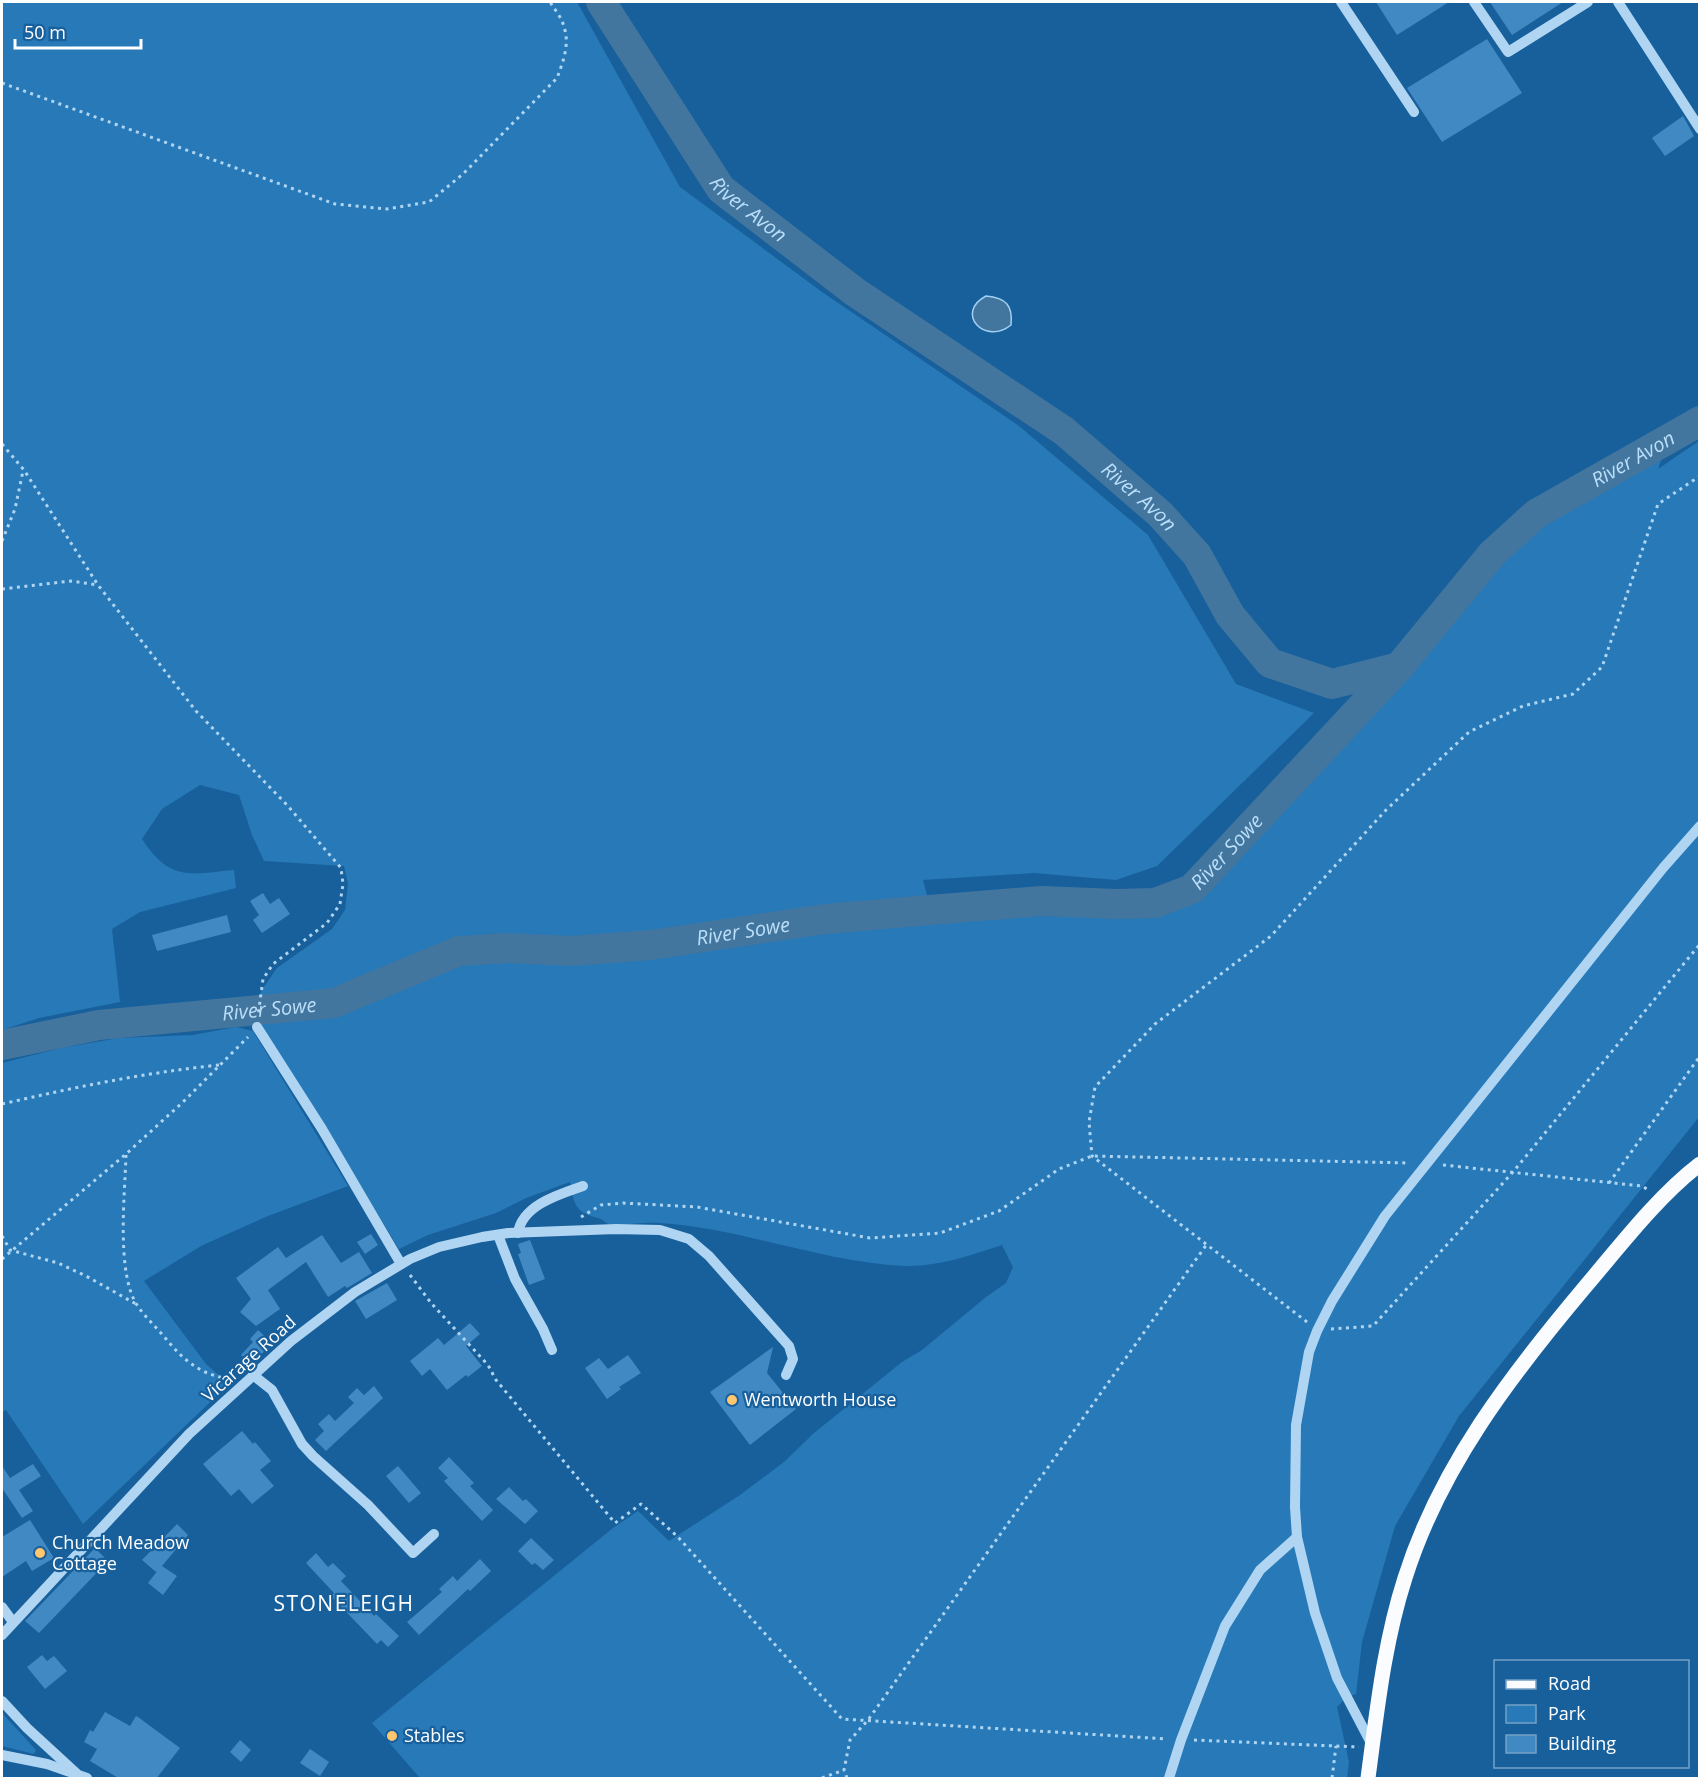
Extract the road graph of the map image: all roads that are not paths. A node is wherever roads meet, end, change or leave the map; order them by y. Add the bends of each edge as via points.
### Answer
1 (1341, 2) edge
2 (1474, 2) edge
3 (1588, 2) edge
4 (1618, 2) edge
5 (1414, 112) dead end
6 (1700, 129) edge
7 (1700, 826) edge
8 (257, 1024) road end
9 (1700, 1164) edge
10 (584, 1186) dead end
11 (518, 1233) junction
12 (498, 1235) junction
13 (401, 1264) junction
14 (552, 1350) dead end
15 (253, 1375) junction
16 (786, 1375) dead end
17 (434, 1534) dead end
18 (1297, 1537) junction
19 (2, 1607) edge
20 (12, 1622) junction
21 (2, 1635) edge
22 (2, 1701) edge
23 (1372, 1746) junction
24 (2, 1755) edge
25 (76, 1773) junction
26 (87, 1779) edge
27 (1169, 1779) edge
28 (1368, 1779) edge

1 - 5 street
2 - 3 street via 1508,52
4 - 6 street
7 - 18 street via 1385,1216 1332,1301 1309,1352 1296,1425
8 - 13 street
9 - 23 main road via 1637,1225 1531,1351 1482,1419 1446,1479 1405,1578 1384,1659
10 - 11 street via 561,1194 523,1217
11 - 12 street, Vicarage Road
11 - 16 street, Vicarage Road via 616,1228 660,1230 689,1239 710,1256 789,1346 793,1359
12 - 13 street, Vicarage Road via 456,1242
12 - 14 street via 515,1279
13 - 15 street, Vicarage Road via 355,1292
15 - 17 street via 272,1390 307,1450 368,1505 412,1553
15 - 20 street, Vicarage Road via 181,1443
18 - 23 street via 1315,1613 1337,1678
18 - 27 street via 1260,1570 1225,1626
19 - 20 street
20 - 21 street, Vicarage Road
22 - 25 street
23 - 28 main road
24 - 25 street
25 - 26 street

